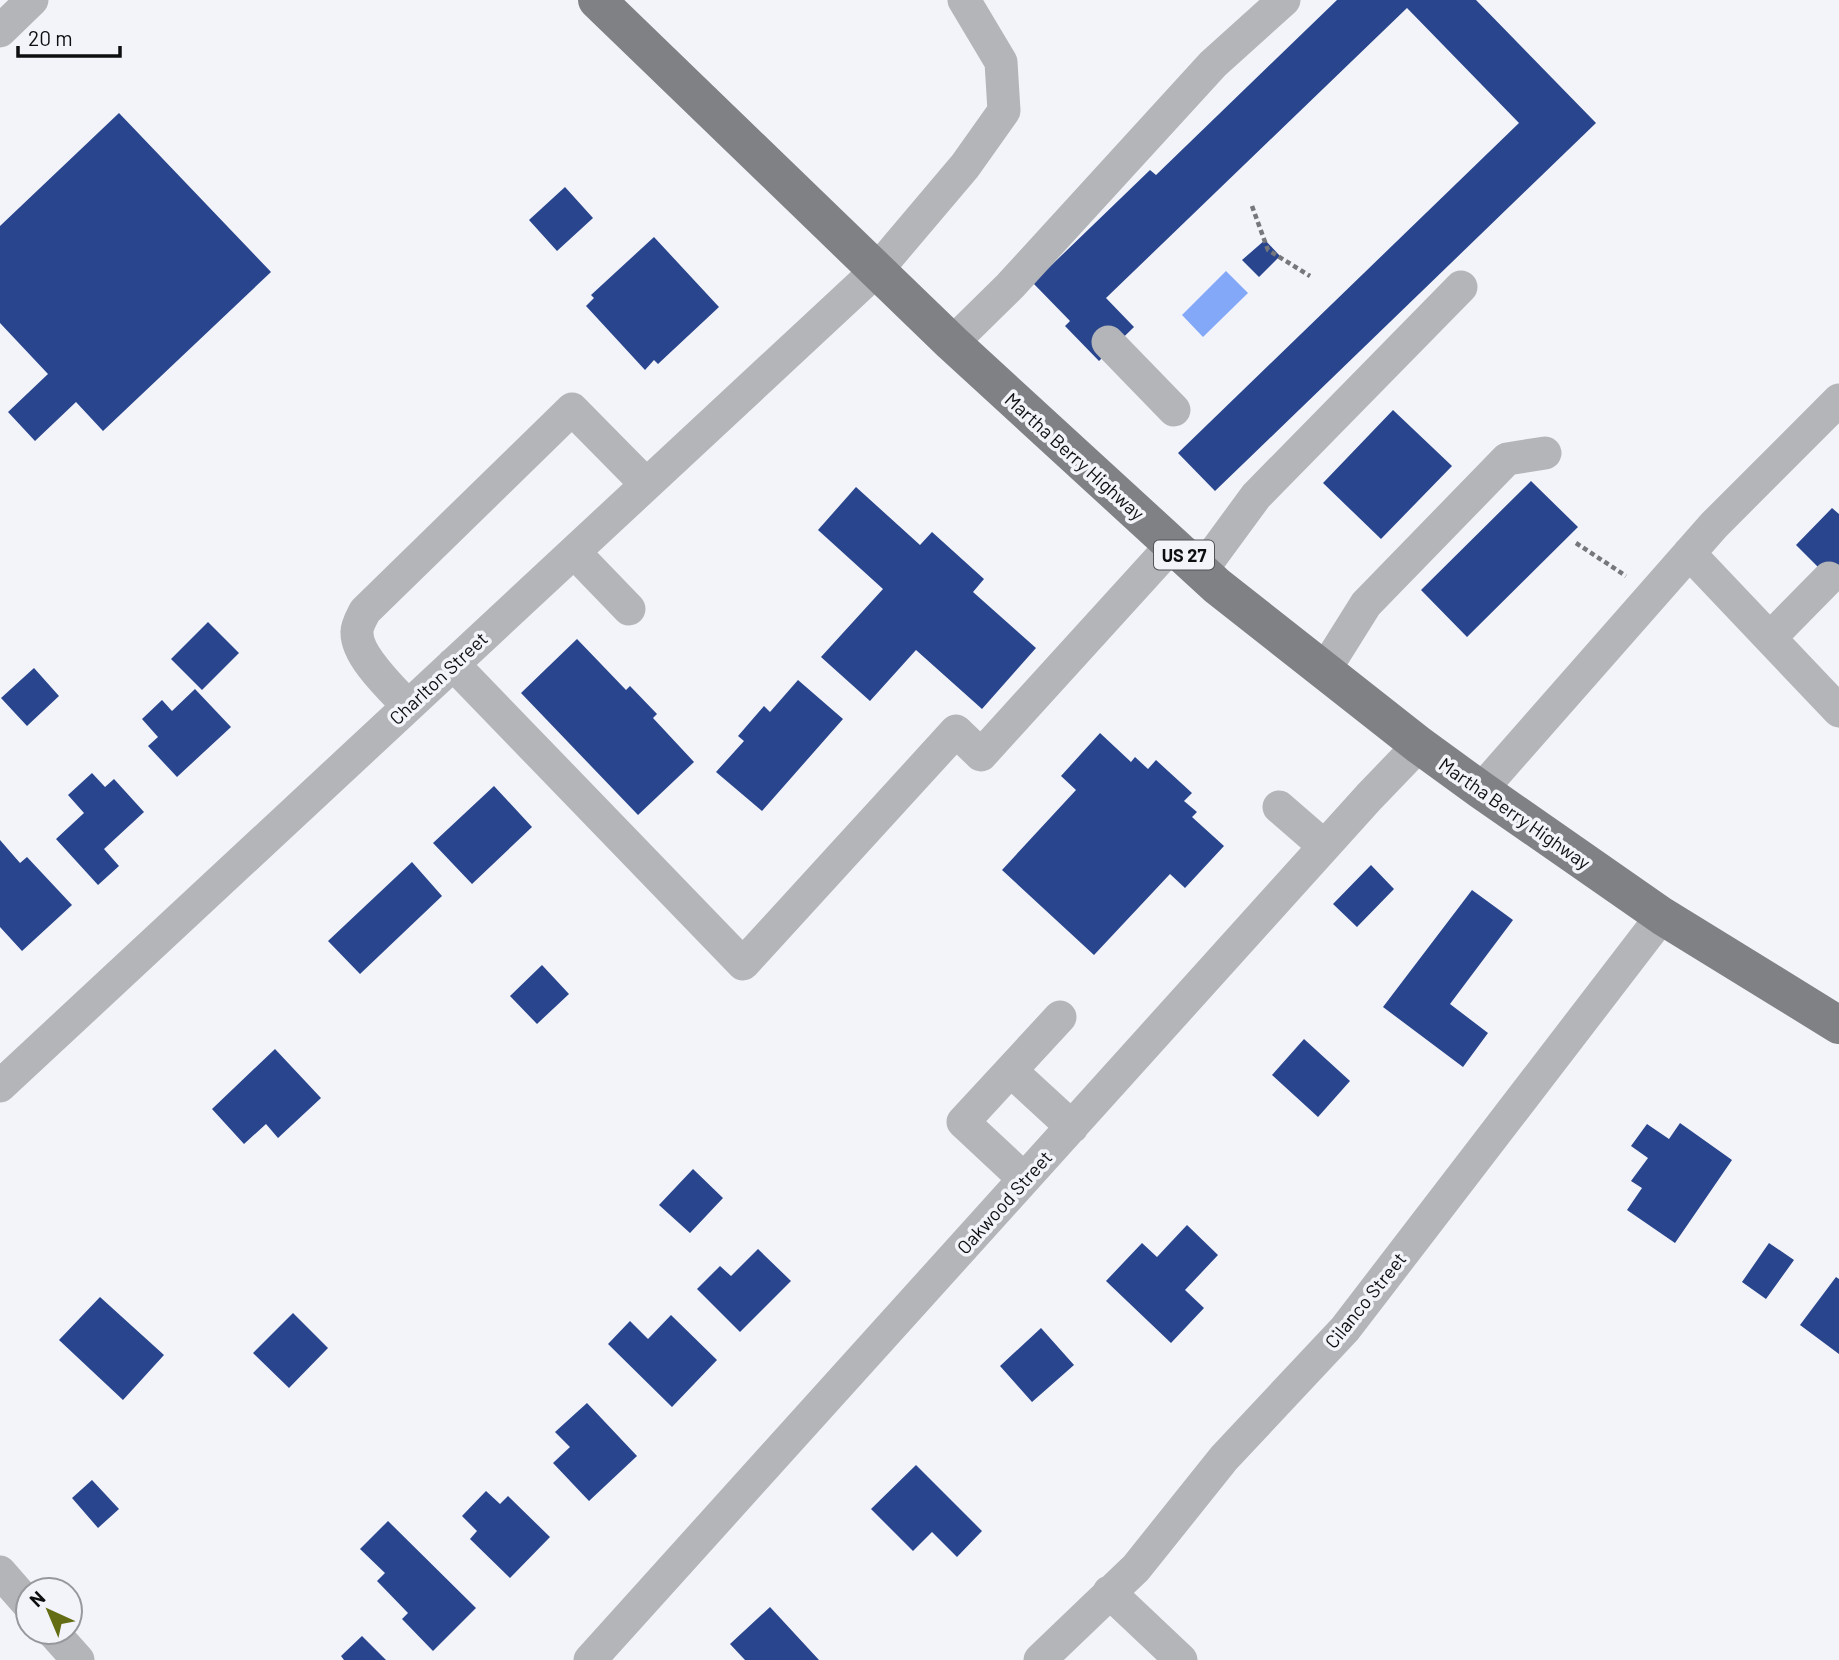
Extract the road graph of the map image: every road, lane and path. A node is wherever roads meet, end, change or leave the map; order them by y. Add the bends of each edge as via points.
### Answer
1 (32, 0) edge
2 (597, 0) edge
3 (964, 0) edge
4 (1284, 0) edge
5 (0, 31) edge
6 (1252, 206) dead end
7 (877, 270) junction
8 (1310, 276) dead end
9 (1461, 287) dead end
10 (1108, 342) dead end
11 (952, 343) junction
12 (1839, 400) edge
13 (1174, 410) dead end
14 (1545, 453) dead end
15 (646, 484) junction
16 (1576, 543) dead end
17 (1172, 545) junction
18 (573, 552) junction
19 (1689, 553) junction
20 (1201, 571) junction
21 (1829, 578) dead end
22 (1653, 594) junction
23 (629, 609) dead end
24 (1770, 638) junction
25 (453, 664) junction
26 (1324, 671) junction
27 (408, 706) junction
28 (1839, 711) edge
29 (1419, 745) junction
30 (1481, 790) junction
31 (1279, 807) dead end
32 (1324, 846) junction
33 (1662, 916) junction
34 (1060, 1017) dead end
35 (1839, 1025) edge
36 (1011, 1071) junction
37 (0, 1086) edge
38 (1072, 1127) junction
39 (1024, 1179) junction
40 (0, 1573) edge
41 (14, 1588) edge
42 (1109, 1592) junction
43 (66, 1646) edge
44 (78, 1660) edge
45 (590, 1660) edge
46 (1040, 1660) edge
47 (1181, 1660) edge

1 - 5 street
2 - 7 main road, Martha Berry Highway / US 27
3 - 7 street, Charlton Street via 1001,62 1004,111 965,166
4 - 11 street via 1213,64
6 - 8 path via 1268,250
7 - 11 main road, Martha Berry Highway / US 27
7 - 15 street, Charlton Street
9 - 20 street via 1256,496
10 - 13 street
11 - 17 main road, Martha Berry Highway / US 27
12 - 19 street
14 - 26 street via 1507,459 1366,604
15 - 18 street, Charlton Street
15 - 27 street via 572,409 365,611 357,629 358,643
16 - 22 path
17 - 20 main road, Martha Berry Highway / US 27
17 - 25 street via 981,755 956,731 743,964
18 - 23 street
18 - 25 street, Charlton Street
19 - 22 street
19 - 24 street
20 - 26 main road, Martha Berry Highway / US 27
21 - 24 street
22 - 30 street
24 - 28 street
25 - 27 street, Charlton Street
26 - 29 main road, Martha Berry Highway / US 27
27 - 37 street, Charlton Street
29 - 30 main road, Martha Berry Highway / US 27
29 - 32 street, Oakwood Street
30 - 33 main road, Martha Berry Highway / US 27
31 - 32 street
32 - 38 street, Oakwood Street
33 - 35 main road, Martha Berry Highway / US 27
33 - 42 street, Cilanco Street via 1345,1329 1224,1458 1136,1567
34 - 36 street
36 - 38 street
36 - 39 street via 963,1122
38 - 39 street, Oakwood Street
39 - 45 street, Oakwood Street
40 - 41 street
42 - 46 street, Cilanco Street
42 - 47 street
43 - 44 street

